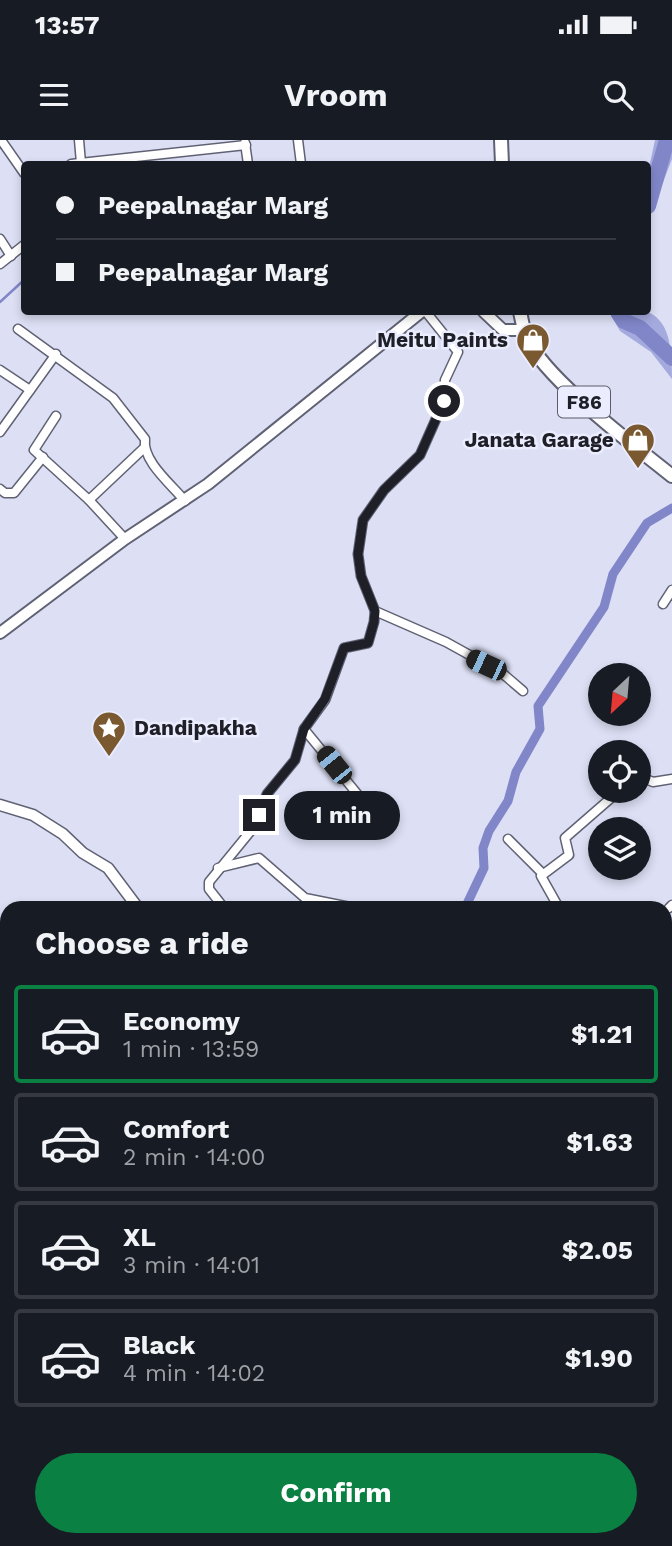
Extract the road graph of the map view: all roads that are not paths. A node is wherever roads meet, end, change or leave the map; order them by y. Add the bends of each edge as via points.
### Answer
1 (1, 140) edge
2 (79, 140) edge
3 (183, 140) edge
4 (298, 140) edge
5 (501, 140) edge
6 (245, 143) edge
7 (185, 152) junction
8 (81, 161) edge
9 (100, 161) edge
10 (248, 161) edge
11 (301, 161) edge
12 (502, 161) edge
13 (21, 167) edge
14 (0, 239) edge
15 (21, 248) edge
16 (11, 256) junction
17 (0, 264) edge
18 (420, 315) edge
19 (427, 315) edge
20 (487, 315) edge
21 (521, 315) edge
22 (18, 329) dead end
23 (524, 330) junction
24 (55, 354) junction
25 (0, 370) edge
26 (30, 390) junction
27 (56, 416) dead end
28 (0, 432) edge
29 (144, 448) junction
30 (43, 457) junction
31 (672, 476) edge
32 (0, 489) edge
33 (89, 500) junction
34 (185, 501) junction
35 (125, 539) junction
36 (672, 590) edge
37 (663, 604) dead end
38 (375, 611) junction
39 (0, 633) edge
40 (523, 691) dead end
41 (304, 729) junction
42 (672, 779) edge
43 (651, 781) edge
44 (363, 801) dead end
45 (605, 803) edge
46 (0, 805) edge
47 (508, 839) dead end
48 (218, 867) junction
49 (543, 874) junction
50 (133, 901) edge
51 (218, 901) edge
52 (316, 901) edge
53 (555, 901) edge

1 - 13 street
2 - 8 street
3 - 7 street
4 - 11 street
5 - 12 main road
6 - 7 street
6 - 10 street
7 - 9 street
14 - 16 street
15 - 16 street
16 - 17 street
18 - 34 main road
19 - 38 street via 458,352 444,380 444,401 420,455 384,490 363,520 361,576
20 - 23 main road via 507,332
21 - 23 main road, F86
22 - 24 street
23 - 31 main road, F86 via 531,346 563,383
24 - 26 street
24 - 29 street via 113,398 145,439
25 - 26 street
26 - 28 street
27 - 30 street via 34,450
29 - 33 street
29 - 34 street
30 - 32 street via 14,493
30 - 33 street
33 - 35 street
34 - 35 main road
35 - 39 main road
36 - 37 street
38 - 40 street via 446,642 502,673
38 - 41 street via 368,643 344,648 325,699
41 - 44 street
41 - 48 street via 290,768 267,794 254,827
42 - 43 street
45 - 49 street via 565,838 569,855
46 - 50 street via 56,828 108,868
47 - 49 street
48 - 51 street via 209,882
48 - 52 street via 259,858 305,898
49 - 53 street

